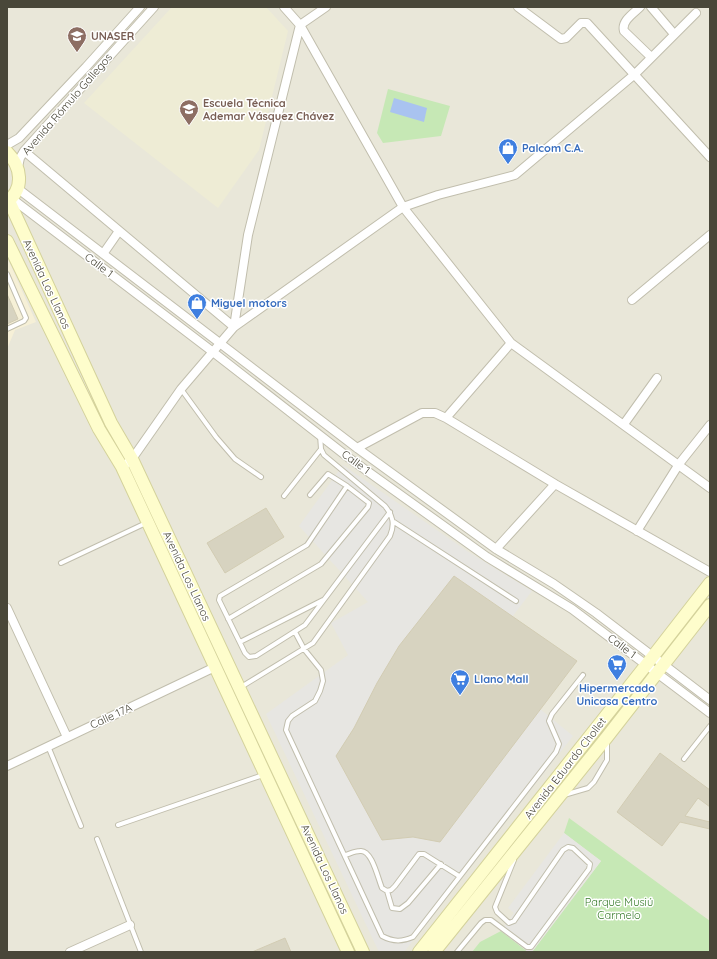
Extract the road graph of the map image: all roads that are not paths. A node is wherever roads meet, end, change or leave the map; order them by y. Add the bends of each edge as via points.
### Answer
1 (140, 7) edge
2 (154, 7) edge
3 (284, 7) edge
4 (326, 7) edge
5 (518, 7) edge
6 (640, 7) edge
7 (651, 7) edge
8 (696, 13) dead end
9 (300, 25) junction
10 (674, 34) junction
11 (649, 59) junction
12 (636, 72) junction
13 (7, 145) edge
14 (24, 151) junction
15 (7, 152) edge
16 (710, 156) edge
17 (18, 167) junction
18 (11, 197) edge
19 (403, 206) junction
20 (119, 231) junction
21 (710, 235) edge
22 (7, 241) edge
23 (103, 254) junction
24 (7, 274) edge
25 (632, 300) dead end
26 (234, 327) junction
27 (7, 330) edge
28 (511, 343) junction
29 (220, 344) junction
30 (213, 352) junction
31 (657, 378) dead end
32 (182, 389) junction
33 (446, 418) junction
34 (624, 424) junction
35 (710, 425) edge
36 (320, 435) junction
37 (357, 448) junction
38 (321, 449) junction
39 (132, 459) junction
40 (678, 464) junction
41 (122, 467) junction
42 (261, 477) dead end
43 (555, 484) junction
44 (347, 486) junction
45 (710, 488) edge
46 (310, 495) dead end
47 (284, 496) dead end
48 (390, 512) junction
49 (148, 522) junction
50 (394, 522) junction
51 (637, 531) junction
52 (496, 549) junction
53 (61, 563) dead end
54 (710, 572) edge
55 (710, 583) edge
56 (325, 599) junction
57 (516, 600) dead end
58 (710, 605) edge
59 (7, 608) edge
60 (228, 619) junction
61 (295, 632) junction
62 (240, 642) junction
63 (304, 649) junction
64 (650, 660) junction
65 (215, 667) junction
66 (661, 668) junction
67 (583, 675) dead end
68 (240, 688) junction
69 (710, 700) edge
70 (710, 713) edge
71 (710, 726) edge
72 (67, 737) junction
73 (607, 737) junction
74 (48, 746) junction
75 (684, 759) dead end
76 (7, 766) edge
77 (265, 774) junction
78 (560, 796) junction
79 (118, 825) dead end
80 (82, 826) dead end
81 (97, 839) dead end
82 (521, 844) junction
83 (345, 855) junction
84 (441, 864) junction
85 (459, 876) junction
86 (387, 891) junction
87 (130, 925) junction
88 (70, 952) edge
89 (141, 952) edge
90 (348, 952) edge
91 (363, 952) edge
92 (419, 952) edge
93 (434, 952) edge
94 (457, 952) edge

1 - 13 street, Avenida Rómulo Gallegos via 19,138
2 - 14 street, Avenida Rómulo Gallegos
3 - 9 street
4 - 9 street
5 - 12 street via 561,39 566,38 581,23 587,24
6 - 11 street via 622,27
7 - 10 street
8 - 10 street
9 - 19 street
9 - 26 street via 248,235
10 - 11 street
11 - 12 street
12 - 16 street
12 - 19 street via 515,176
14 - 17 street, Avenida Rómulo Gallegos
14 - 20 street
15 - 17 street
17 - 18 street via 19,178
18 - 23 street, Calle 1
18 - 30 street, Calle 1
18 - 39 street, Avenida Los Llanos via 111,423
19 - 26 street
19 - 28 street
20 - 23 street
20 - 26 street
21 - 25 street
22 - 41 street, Avenida Los Llanos via 99,429
23 - 29 street, Calle 1
24 - 27 lane via 26,318
26 - 29 street
28 - 33 street
28 - 34 street
29 - 30 street
29 - 37 street, Calle 1
30 - 32 street
30 - 36 street, Calle 1
31 - 34 street
32 - 39 street
32 - 42 lane via 235,459
33 - 37 street via 435,413 422,413
33 - 43 street
34 - 40 street
35 - 40 street
36 - 38 lane
36 - 64 street, Calle 1 via 487,557
37 - 52 street, Calle 1
38 - 47 lane
38 - 48 lane via 329,460
39 - 41 street
39 - 68 street, Avenida Los Llanos
40 - 45 street
40 - 51 street
41 - 49 street, Avenida Los Llanos
43 - 51 street
43 - 52 street
44 - 46 lane via 328,474
44 - 60 lane via 307,544 220,596 219,600
44 - 60 lane via 369,503 368,507 324,561
48 - 50 lane
48 - 56 lane
49 - 53 lane
49 - 65 street, Avenida Los Llanos
50 - 57 lane
50 - 63 lane via 390,536 313,643
51 - 54 street
52 - 64 street, Calle 1 via 596,613
55 - 64 street, Avenida Eduardo Chollet
56 - 61 lane via 305,625
56 - 62 lane
58 - 66 street, Avenida Eduardo Chollet
59 - 72 street
60 - 62 lane
61 - 62 lane via 256,656 249,657
61 - 63 lane
63 - 68 lane
63 - 83 lane via 320,670 322,686 315,701 292,716 286,730
64 - 66 street, Calle 1
64 - 92 street, Avenida Eduardo Chollet
65 - 72 street, Calle 17A
65 - 77 street, Avenida Los Llanos
66 - 69 street, Calle 1
66 - 70 street, Calle 1
66 - 73 street, Avenida Eduardo Chollet
67 - 85 lane via 549,720 559,744 556,752
68 - 91 street, Avenida Los Llanos
71 - 75 lane
72 - 74 street, Calle 17A
73 - 78 street, Avenida Eduardo Chollet
73 - 78 lane via 607,760 594,782 588,788
74 - 76 street, Calle 17A
74 - 80 lane
77 - 79 lane
77 - 90 street, Avenida Los Llanos
78 - 82 street, Avenida Eduardo Chollet
81 - 87 lane
82 - 93 street, Avenida Eduardo Chollet
82 - 94 lane via 495,907 509,923 514,921 563,850 573,848 590,864 589,868 531,947 527,947 491,920 485,920
83 - 85 lane via 382,936 389,940 404,941 413,936
83 - 86 lane via 360,850 370,855 382,888
84 - 85 lane
84 - 86 lane via 424,854 419,854 395,886
84 - 86 lane via 400,909 392,908
87 - 88 street
87 - 89 lane

